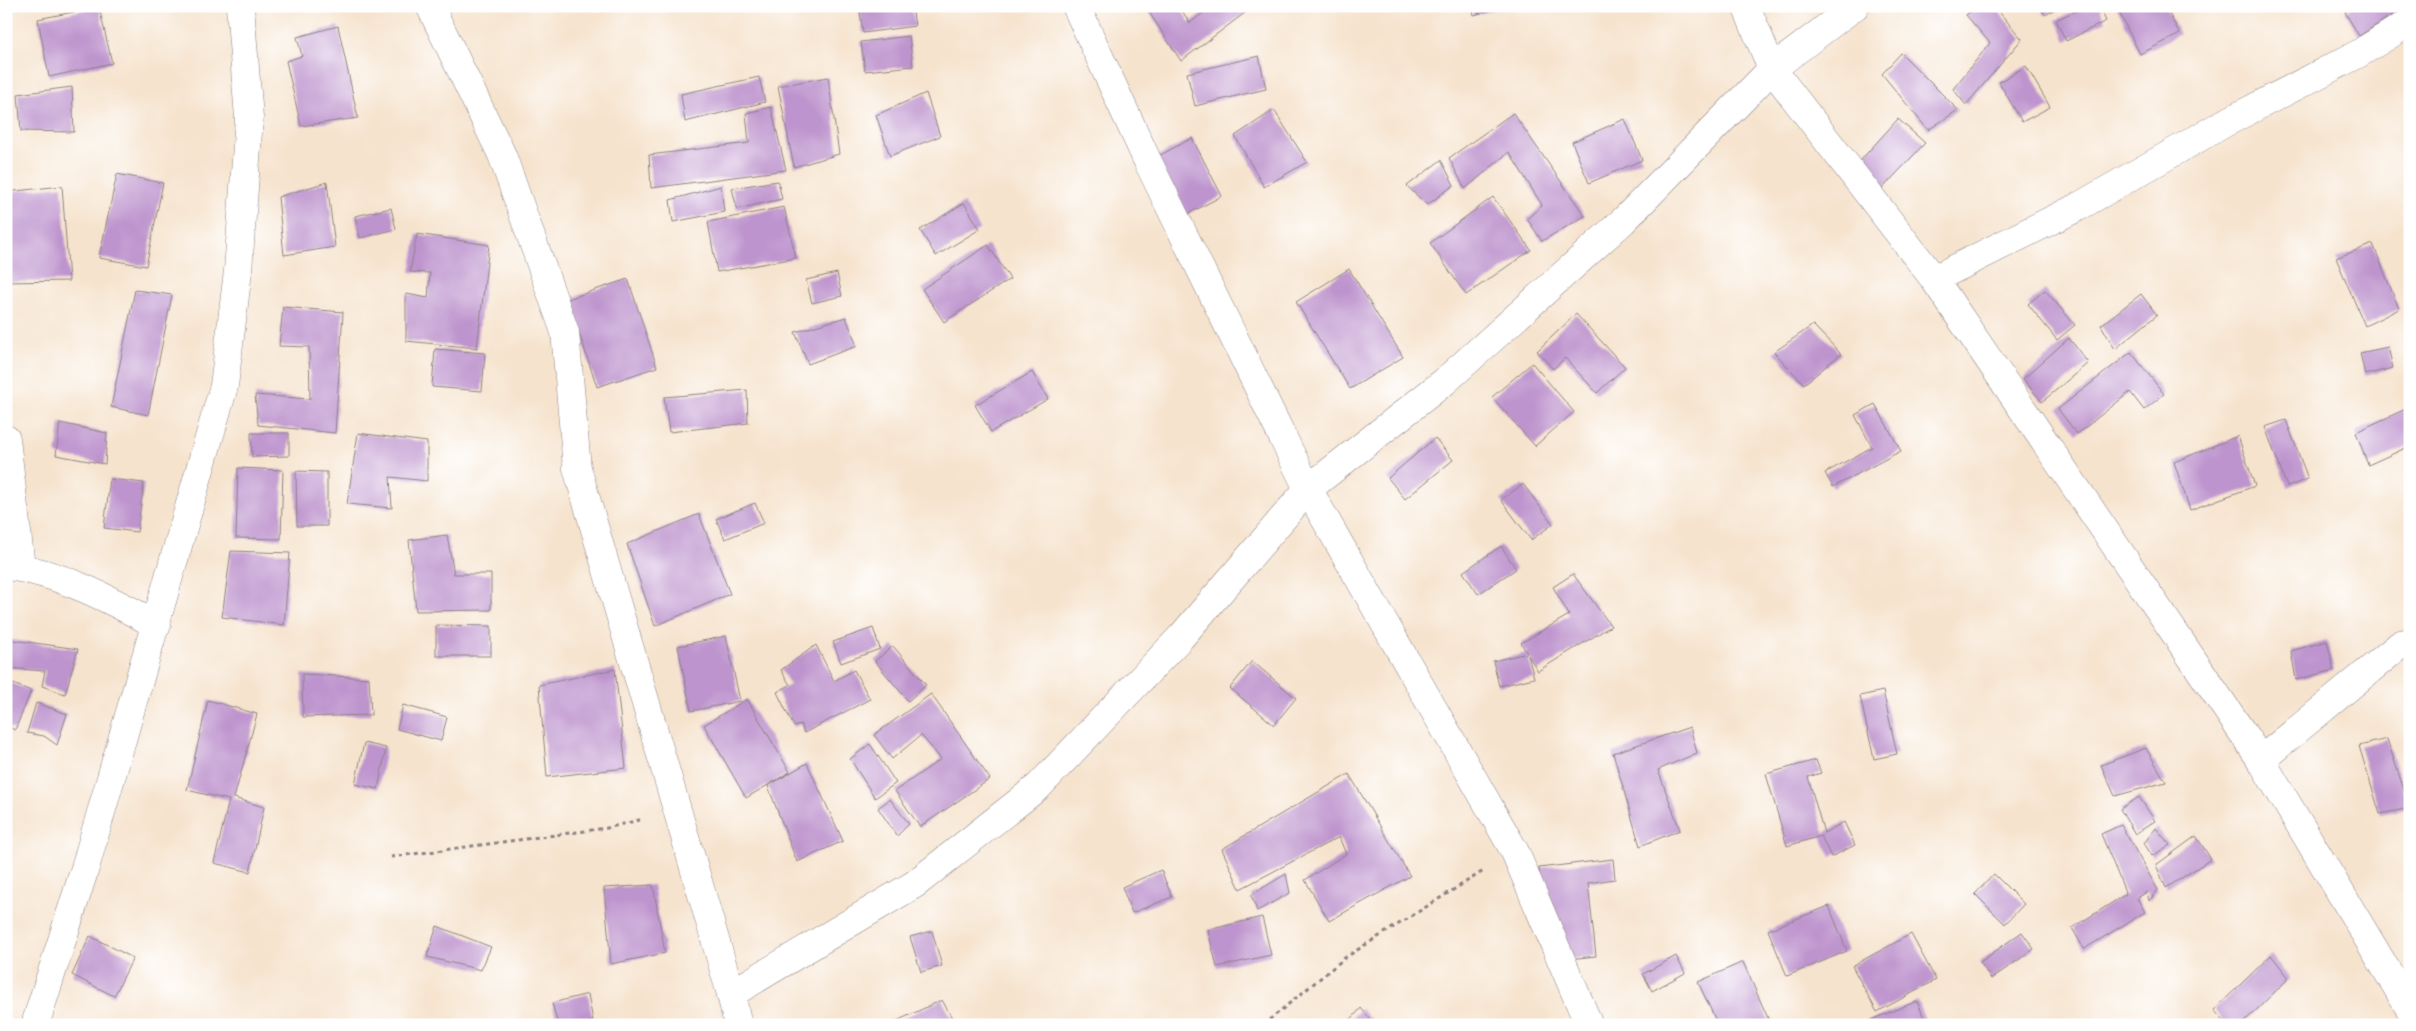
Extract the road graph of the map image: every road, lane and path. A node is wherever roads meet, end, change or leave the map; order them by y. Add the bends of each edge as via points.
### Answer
1 (240, 6) edge
2 (430, 6) edge
3 (1076, 6) edge
4 (1746, 6) edge
5 (1854, 6) edge
6 (2410, 22) edge
7 (1772, 69) junction
8 (1934, 278) junction
9 (6, 439) edge
10 (1308, 489) junction
11 (13, 566) edge
12 (157, 625) junction
13 (2410, 642) edge
14 (2261, 760) junction
15 (677, 810) junction
16 (1515, 852) junction
17 (390, 857) dead end
18 (731, 994) junction
19 (2410, 1009) edge
20 (2410, 1022) edge
21 (35, 1025) edge
22 (738, 1025) edge
23 (1263, 1025) edge
24 (1589, 1025) edge
25 (2406, 1025) edge

1 - 12 street via 249,118 238,271 224,386
2 - 15 street via 502,156 564,332 577,468
3 - 10 street via 1148,162
4 - 7 street
5 - 7 street
6 - 8 street via 2358,54 2223,124 2076,208
7 - 8 street
7 - 10 street via 1623,221 1444,382
8 - 14 street
9 - 11 street
10 - 16 street
10 - 18 street via 1181,637 1039,786 915,884
11 - 12 street via 101,594
12 - 21 street
13 - 14 street via 2401,644
14 - 19 street
15 - 17 path via 607,828
15 - 18 street
16 - 23 path via 1346,957
16 - 24 street
18 - 22 street
20 - 25 street

